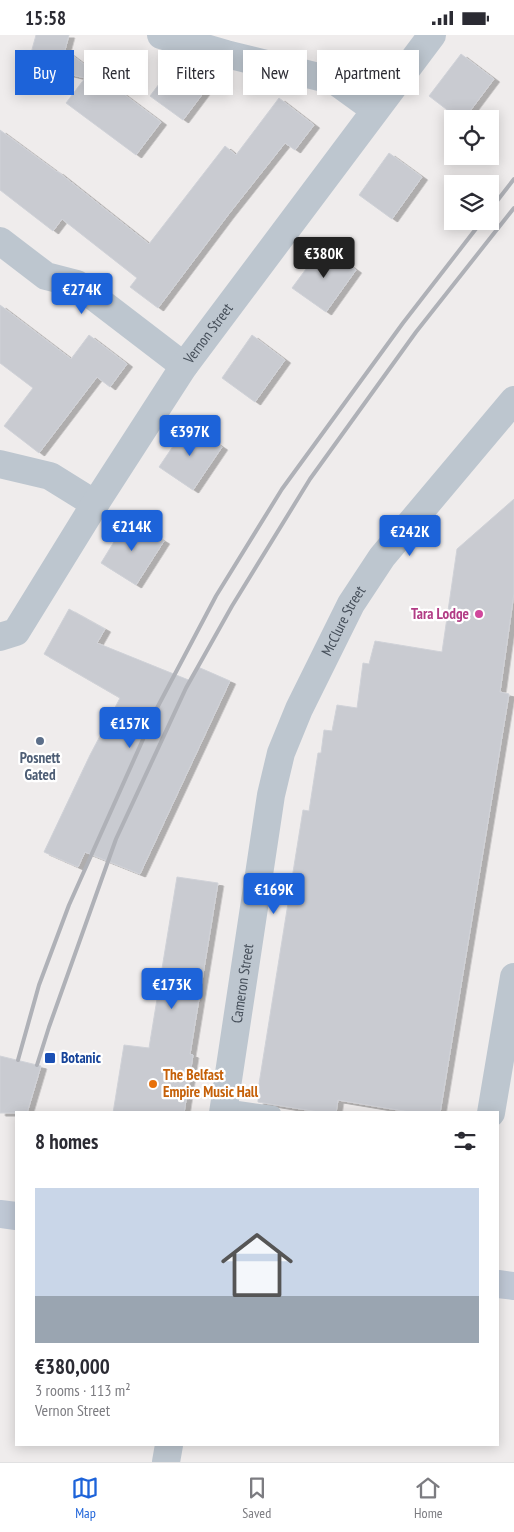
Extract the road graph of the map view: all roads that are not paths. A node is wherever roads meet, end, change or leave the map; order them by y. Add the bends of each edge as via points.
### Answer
1 (161, 35) edge
2 (432, 35) edge
3 (375, 110) junction
4 (0, 241) edge
5 (184, 366) junction
6 (514, 399) edge
7 (0, 464) edge
8 (95, 504) junction
9 (0, 637) edge
10 (299, 709) joint
11 (514, 977) edge
12 (223, 1109) edge
13 (248, 1111) edge
14 (491, 1111) edge
15 (0, 1214) edge
16 (15, 1216) edge
17 (499, 1284) edge
18 (514, 1286) edge
19 (169, 1446) edge
20 (166, 1462) edge

1 - 3 street via 334,81
2 - 3 street, Vernon Street
3 - 5 street, Vernon Street
4 - 5 street via 46,276 77,285
5 - 8 street, Vernon Street
6 - 10 street, McClure Street via 382,557 351,604
7 - 8 street via 50,476
8 - 9 street, Vernon Street via 16,632
10 - 12 street, Cameron Street via 281,753 270,795
11 - 14 street
12 - 13 lane
15 - 16 street
17 - 18 street
19 - 20 street

